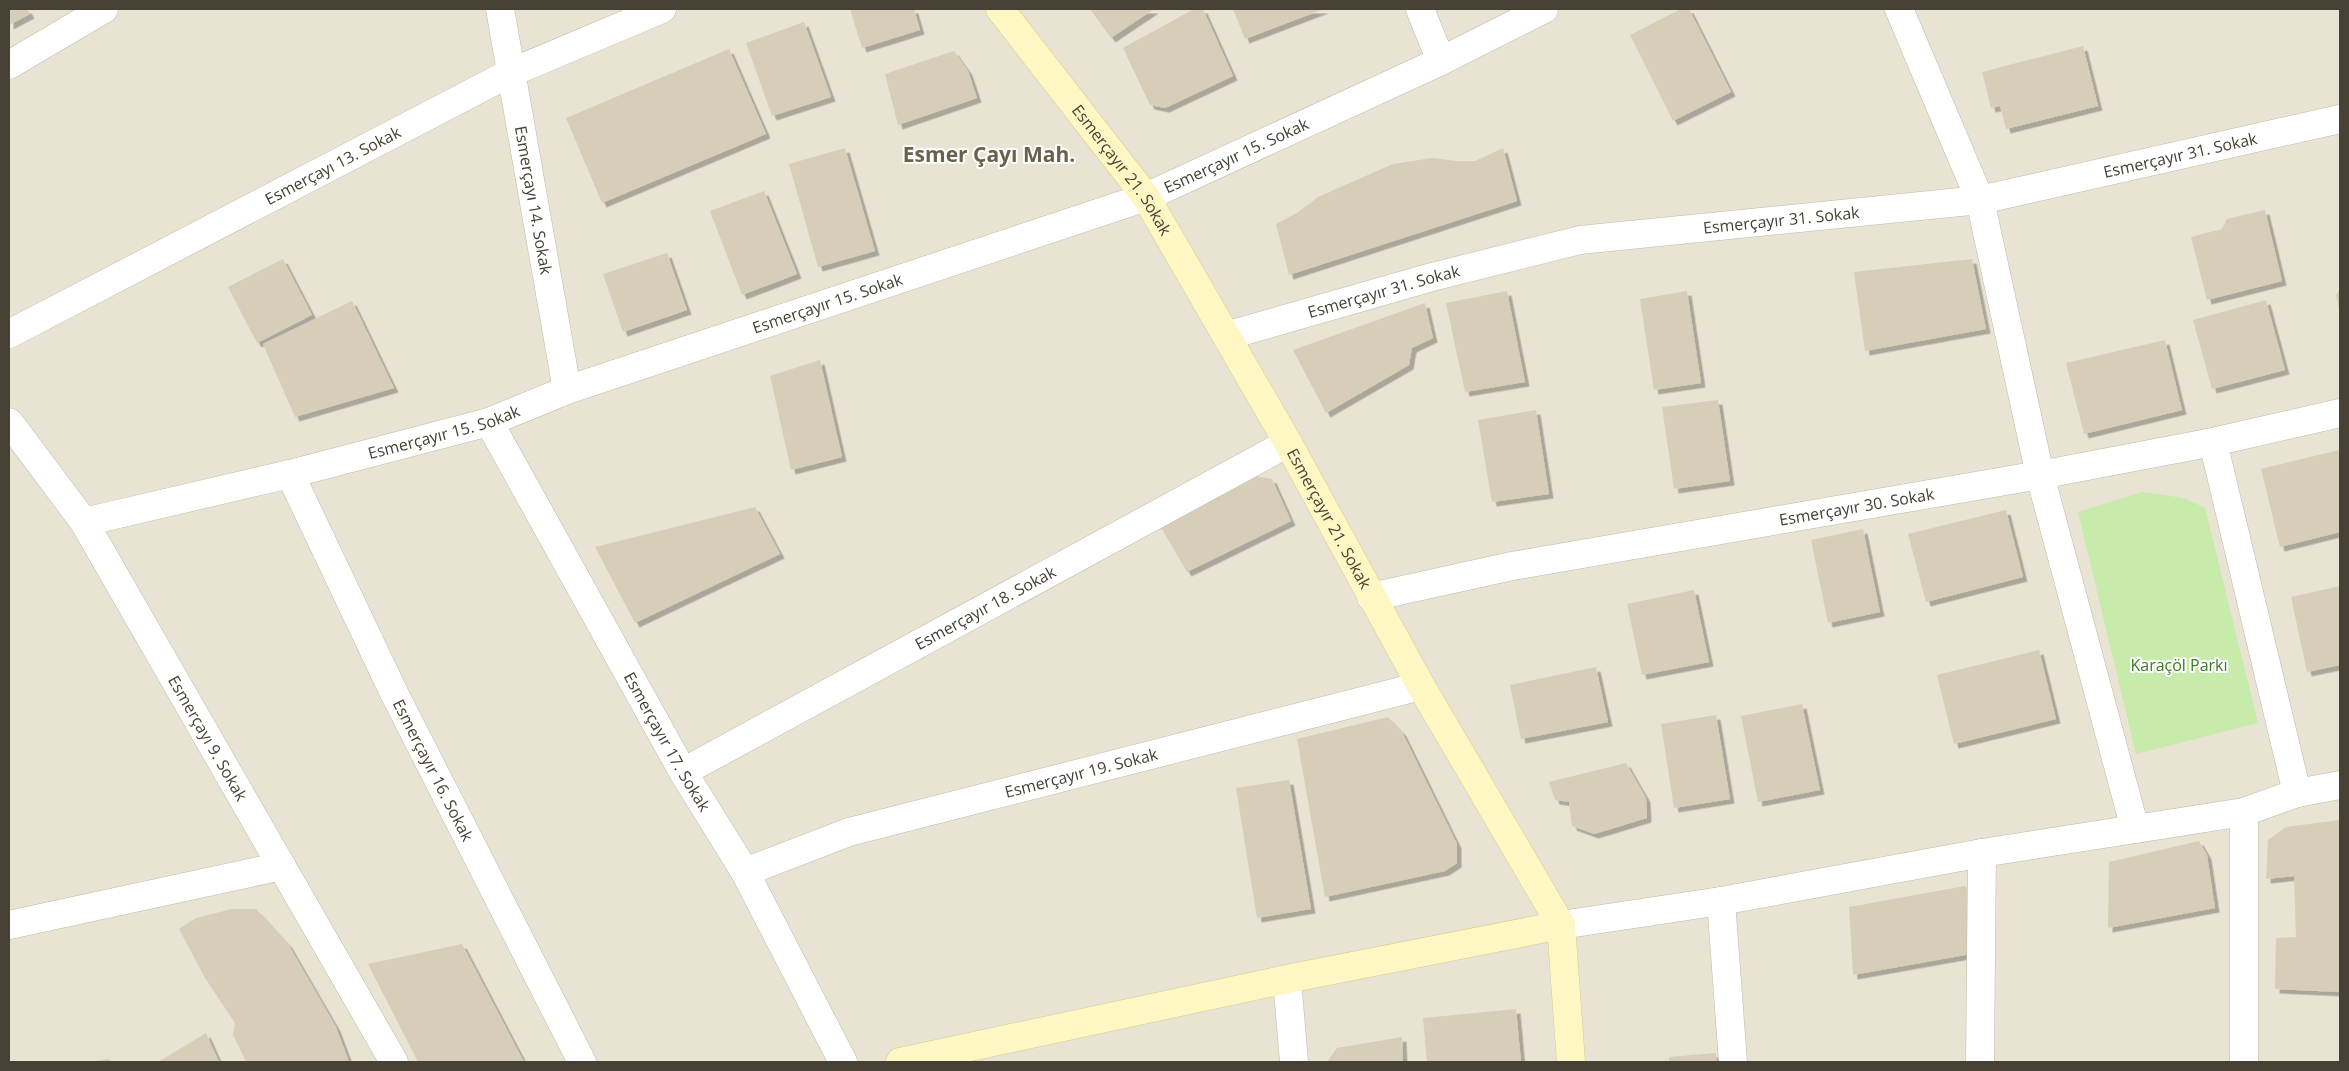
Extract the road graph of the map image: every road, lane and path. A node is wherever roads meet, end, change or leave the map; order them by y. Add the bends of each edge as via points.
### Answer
1 (104, 9) edge
2 (500, 9) edge
3 (662, 9) edge
4 (1000, 9) edge
5 (1420, 9) edge
6 (1544, 9) edge
7 (1899, 9) edge
8 (1441, 61) junction
9 (9, 65) edge
10 (510, 73) junction
11 (2340, 119) edge
12 (1146, 197) junction
13 (1980, 200) junction
14 (9, 334) edge
15 (1226, 336) junction
16 (567, 390) junction
17 (2340, 413) edge
18 (9, 422) edge
19 (489, 422) junction
20 (2213, 442) junction
21 (1288, 444) junction
22 (290, 474) junction
23 (2040, 475) junction
24 (84, 522) junction
25 (1371, 597) junction
26 (1421, 686) junction
27 (683, 772) junction
28 (2340, 785) edge
29 (2297, 793) junction
30 (2244, 812) junction
31 (2135, 829) junction
32 (1982, 853) junction
33 (282, 866) junction
34 (745, 872) junction
35 (1721, 900) junction
36 (9, 925) edge
37 (1562, 925) junction
38 (1288, 979) junction
39 (394, 1062) edge
40 (582, 1062) edge
41 (843, 1062) edge
42 (900, 1062) edge
43 (1294, 1062) edge
44 (1571, 1062) edge
45 (1733, 1062) edge
46 (1980, 1062) edge
47 (2244, 1062) edge

1 - 9 street
2 - 10 street, Esmerçayı 14. Sokak
3 - 10 street, Esmerçayı 13. Sokak
4 - 12 street, Esmerçayır 21. Sokak
5 - 8 street
6 - 8 street, Esmerçayır 15. Sokak
7 - 13 street
8 - 12 street, Esmerçayır 15. Sokak
10 - 14 street, Esmerçayı 13. Sokak
10 - 16 street, Esmerçayı 14. Sokak
11 - 13 street, Esmerçayır 31. Sokak
12 - 15 street, Esmerçayır 21. Sokak
12 - 16 street, Esmerçayır 15. Sokak
13 - 15 street, Esmerçayır 31. Sokak via 1580,240 1432,277
13 - 23 street
15 - 21 street, Esmerçayır 21. Sokak
16 - 19 street, Esmerçayır 15. Sokak
17 - 20 street, Esmerçayır 30. Sokak
18 - 24 street, Esmerçayı 9. Sokak
19 - 22 street, Esmerçayır 15. Sokak
19 - 27 street, Esmerçayır 17. Sokak
20 - 23 street, Esmerçayır 30. Sokak
20 - 29 street
21 - 25 street, Esmerçayır 21. Sokak
21 - 27 street, Esmerçayır 18. Sokak
22 - 24 street, Esmerçayır 15. Sokak
22 - 40 street, Esmerçayır 16. Sokak via 394,693
23 - 25 street, Esmerçayır 30. Sokak via 1512,566
23 - 31 street
24 - 33 street, Esmerçayı 9. Sokak
25 - 26 street, Esmerçayır 21. Sokak
26 - 34 street, Esmerçayır 19. Sokak via 849,832
26 - 37 street, Esmerçayır 21. Sokak
27 - 34 street, Esmerçayır 17. Sokak
28 - 29 street
29 - 30 street
30 - 31 street
30 - 47 street
31 - 32 street
32 - 35 street
32 - 46 street
33 - 36 street
33 - 39 street, Esmerçayı 9. Sokak
34 - 41 street, Esmerçayır 17. Sokak
35 - 37 street
35 - 45 street
37 - 38 street
37 - 44 street, Esmerçayır 21. Sokak
38 - 42 street
38 - 43 street

